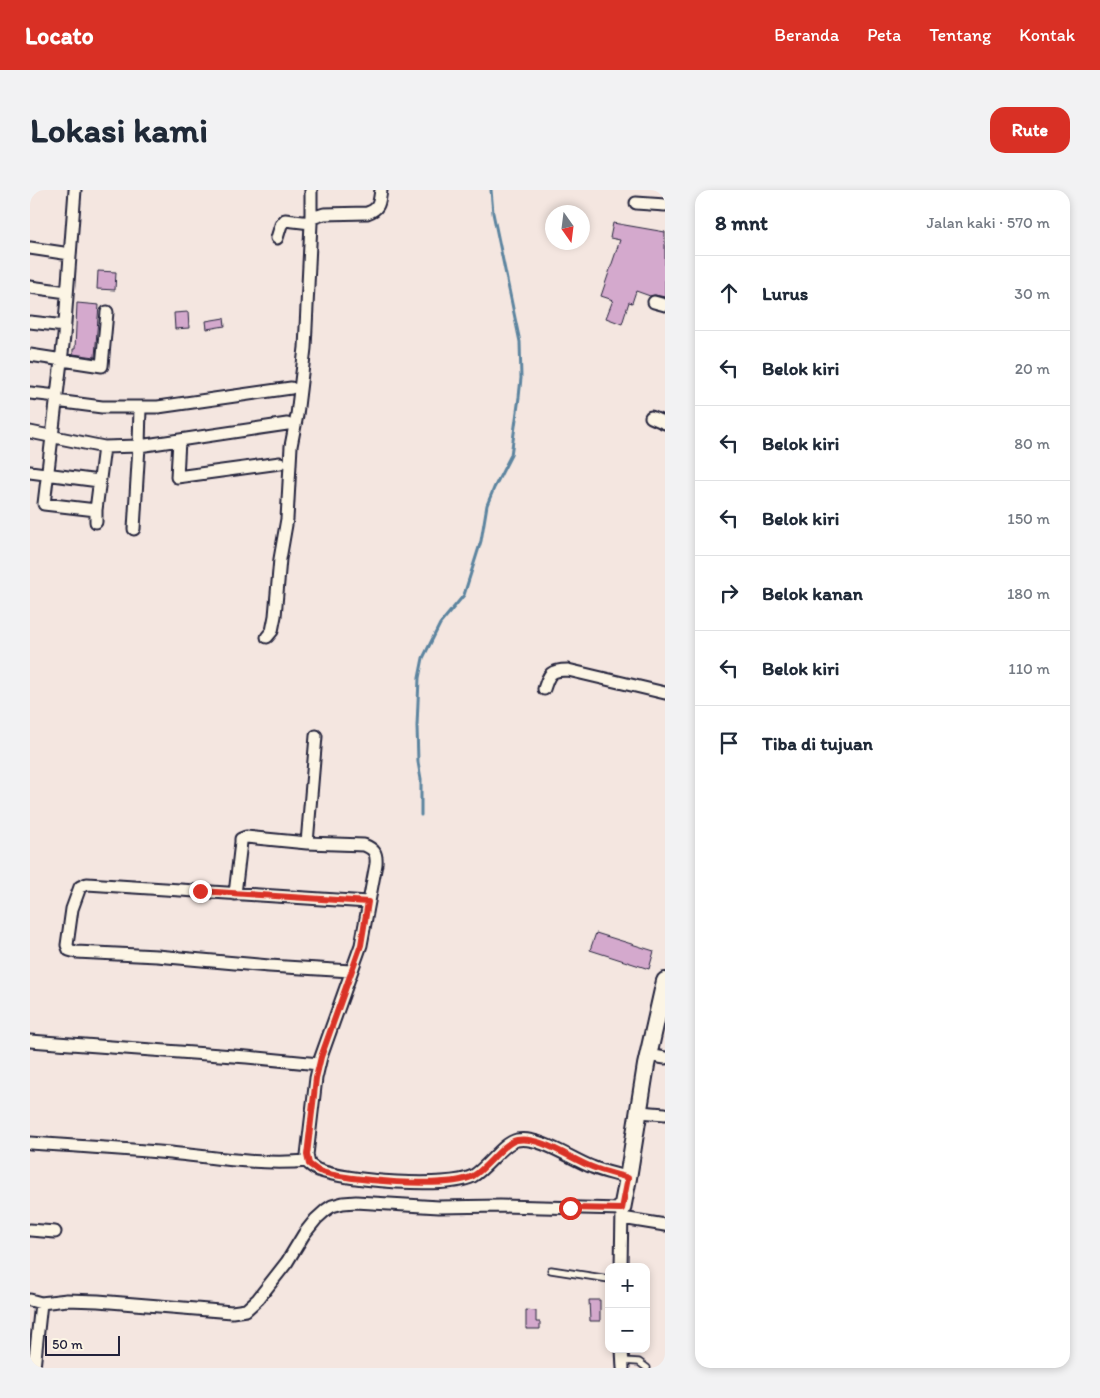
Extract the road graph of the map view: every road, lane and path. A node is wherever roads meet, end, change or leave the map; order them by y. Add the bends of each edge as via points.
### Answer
1 (74, 190) edge
2 (311, 190) edge
3 (381, 190) edge
4 (636, 203) dead end
5 (665, 205) edge
6 (311, 220) junction
7 (277, 238) dead end
8 (30, 248) edge
9 (70, 254) junction
10 (30, 287) edge
11 (67, 292) junction
12 (106, 312) dead end
13 (30, 322) edge
14 (65, 326) junction
15 (30, 355) edge
16 (61, 360) junction
17 (291, 388) dead end
18 (30, 393) edge
19 (56, 398) junction
20 (140, 407) junction
21 (651, 417) dead end
22 (665, 423) edge
23 (287, 424) dead end
24 (30, 432) edge
25 (53, 436) junction
26 (179, 440) junction
27 (140, 446) junction
28 (104, 447) junction
29 (280, 463) dead end
30 (30, 472) edge
31 (47, 475) junction
32 (100, 482) junction
33 (96, 510) junction
34 (96, 522) dead end
35 (134, 529) dead end
36 (267, 636) dead end
37 (544, 689) dead end
38 (665, 693) edge
39 (316, 736) dead end
40 (307, 843) junction
41 (235, 894) junction
42 (368, 902) junction
43 (351, 971) junction
44 (665, 981) edge
45 (30, 1040) edge
46 (648, 1055) junction
47 (665, 1058) edge
48 (319, 1064) junction
49 (639, 1112) junction
50 (665, 1114) edge
51 (30, 1143) edge
52 (308, 1161) junction
53 (628, 1178) junction
54 (622, 1214) junction
55 (665, 1224) edge
56 (30, 1230) edge
57 (55, 1232) dead end
58 (621, 1263) edge
59 (551, 1270) dead end
60 (605, 1278) edge
61 (36, 1301) edge
62 (623, 1359) edge
63 (34, 1368) edge
64 (647, 1368) edge

1 - 9 street
2 - 6 street
3 - 6 street via 377,208 373,211 324,214
4 - 5 street
6 - 7 street via 285,220
6 - 36 street via 306,348 292,446 275,616 272,631
8 - 9 street
9 - 11 street
10 - 11 street
11 - 14 street
12 - 16 street via 102,366
13 - 14 street
14 - 16 street
15 - 16 street
16 - 19 street
17 - 20 street
18 - 19 street
19 - 20 street via 102,407
19 - 25 street
20 - 27 street
21 - 22 street
23 - 26 street
24 - 25 street
25 - 28 street
25 - 31 street
26 - 27 street
26 - 29 street via 178,477
27 - 28 street
27 - 35 street
28 - 32 street
30 - 31 street
31 - 32 street
31 - 33 street via 44,504
32 - 33 street
33 - 34 street
37 - 38 street via 552,672 568,670
39 - 40 street
40 - 41 street via 242,839
40 - 42 street via 372,848 376,864
41 - 42 street
41 - 43 street via 84,885 80,887 72,909 68,948 96,954
42 - 43 street via 361,945
43 - 48 street
44 - 46 street
45 - 48 street
46 - 47 street
46 - 49 street
48 - 52 street
49 - 50 street
49 - 53 street
51 - 52 street via 260,1162
52 - 53 street via 317,1170 342,1177 442,1183 472,1176 514,1141 522,1140 544,1144 592,1167
53 - 54 street
54 - 55 street
54 - 58 street
54 - 61 street via 500,1206 343,1203 332,1206 316,1219 288,1262 246,1310 211,1311 98,1301
56 - 57 street
59 - 60 lane
61 - 63 street
62 - 64 lane via 639,1362

